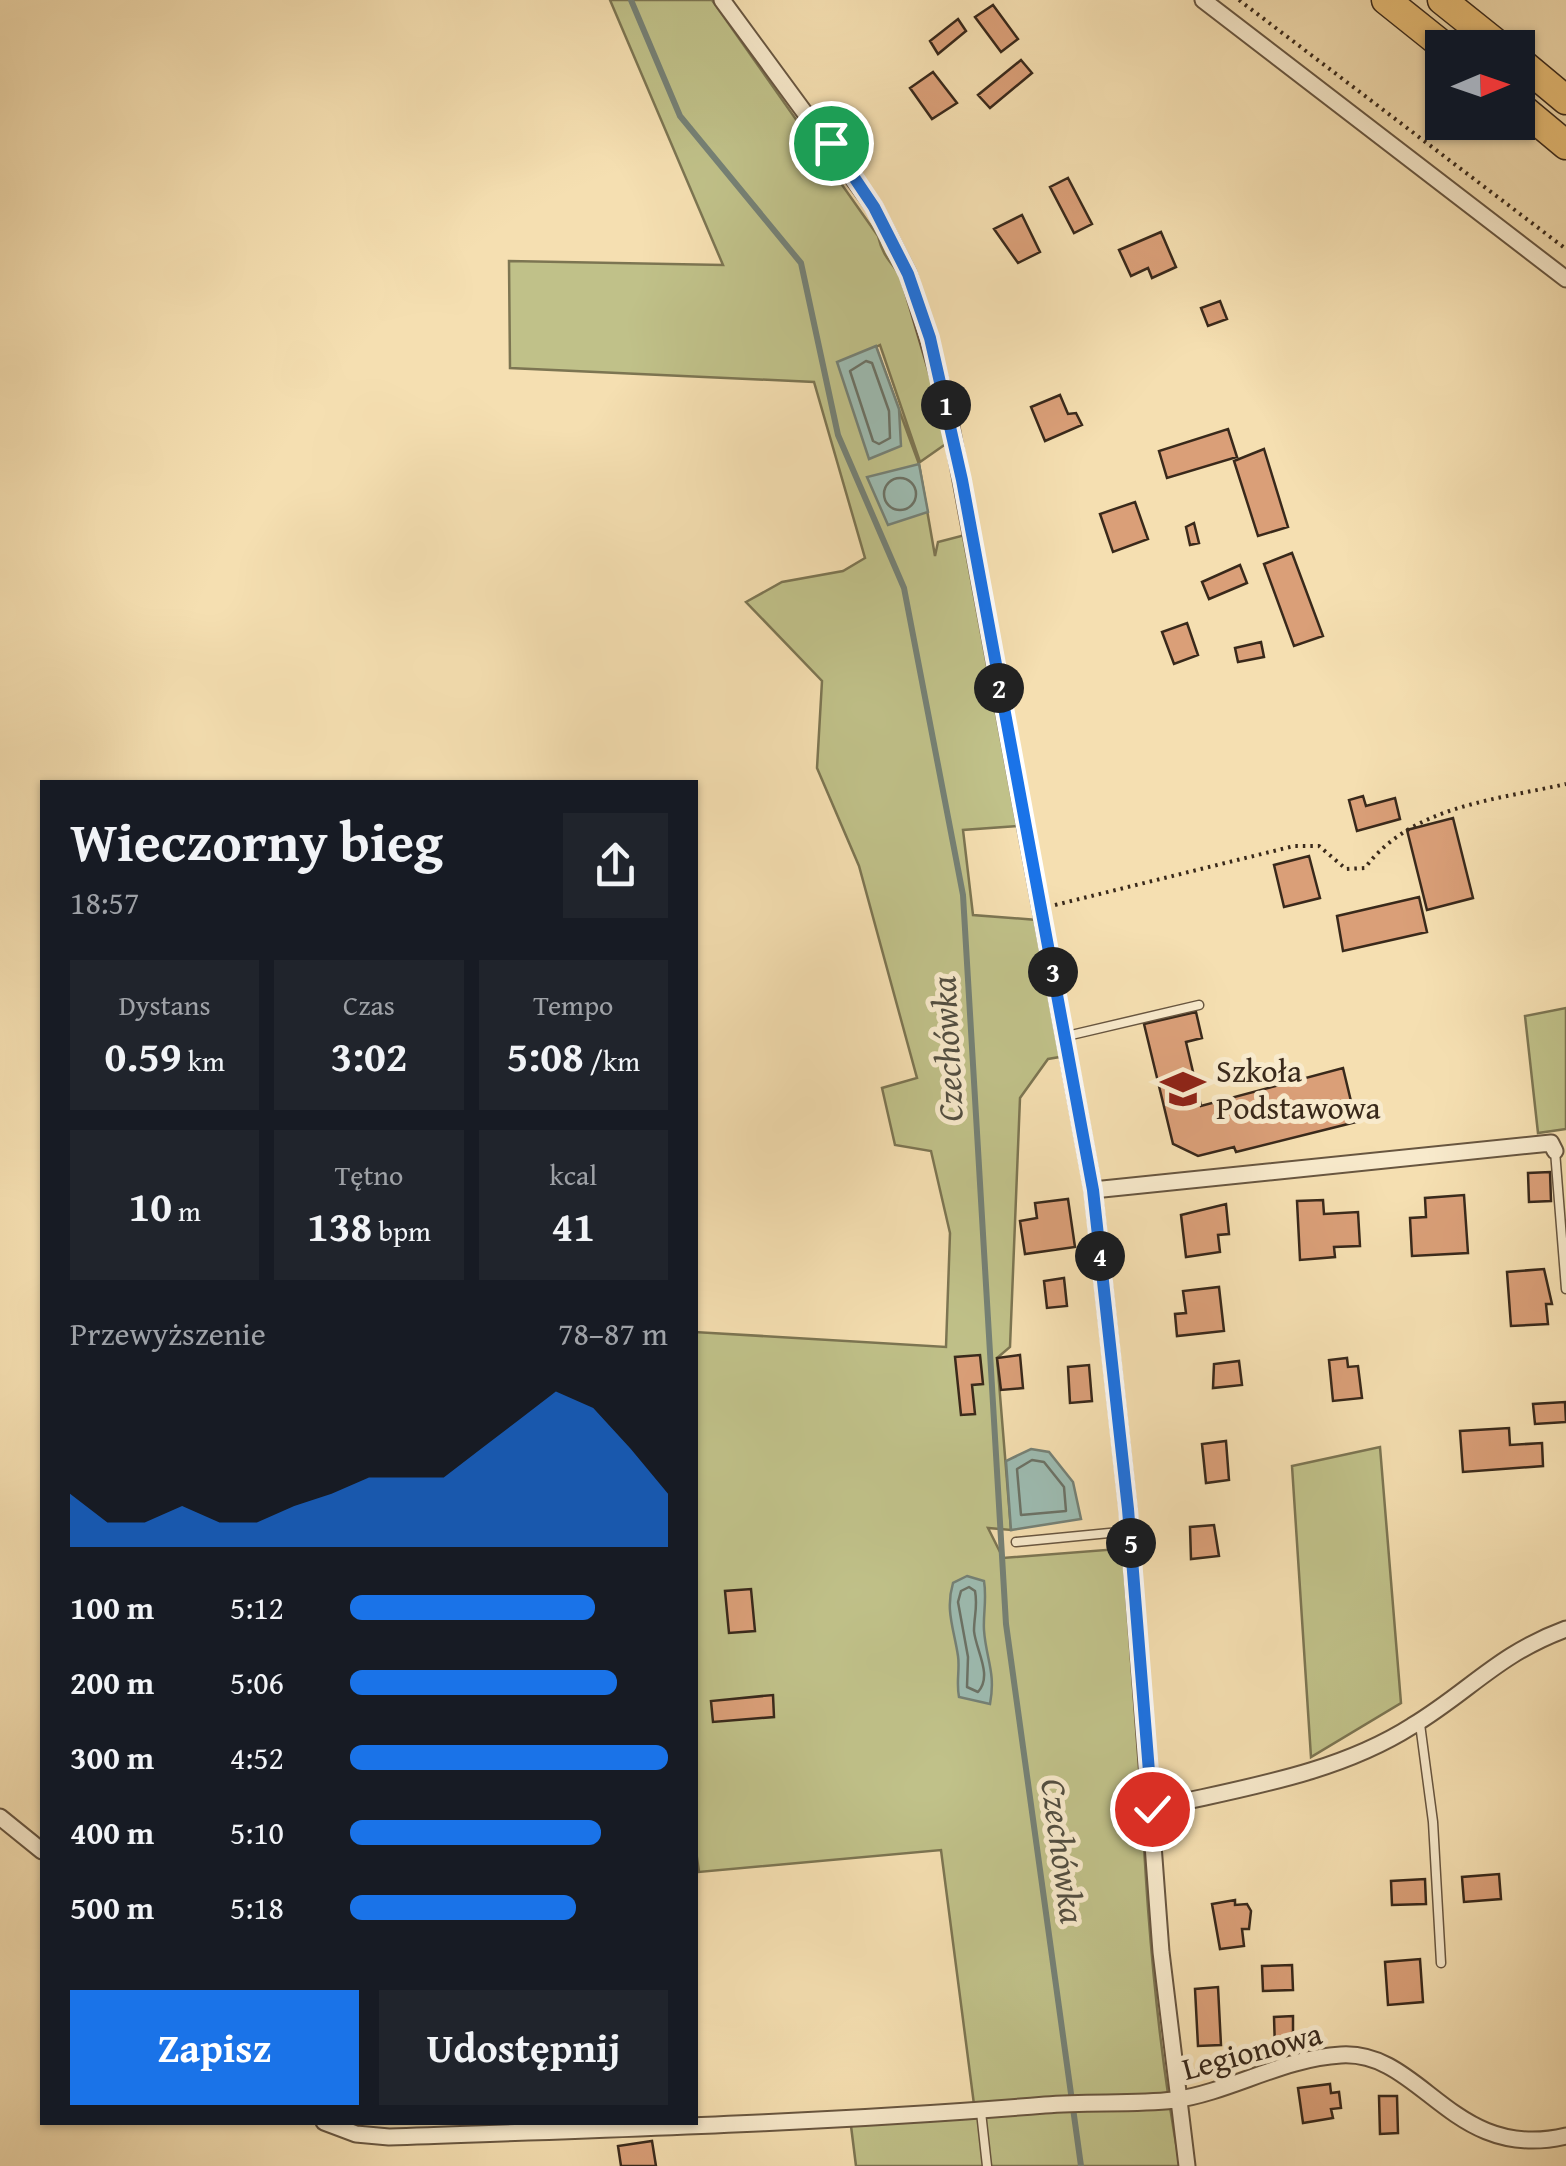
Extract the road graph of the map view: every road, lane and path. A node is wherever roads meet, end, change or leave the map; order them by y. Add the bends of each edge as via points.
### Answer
1 (722, 0) edge
2 (1203, 0) edge
3 (1239, 0) edge
4 (1386, 0) edge
5 (1442, 0) edge
6 (1480, 30) edge
7 (1425, 31) edge
8 (1535, 74) edge
9 (1566, 100) edge
10 (1535, 119) edge
11 (1566, 145) edge
12 (1566, 249) edge
13 (1566, 279) edge
14 (1566, 784) edge
15 (1039, 908) junction
16 (1199, 1005) dead end
17 (1067, 1036) junction
18 (1555, 1150) joint
19 (1093, 1190) junction
20 (1566, 1290) edge
21 (1130, 1532) junction
22 (1016, 1542) dead end
23 (1566, 1629) edge
24 (1420, 1721) junction
25 (1152, 1809) junction
26 (0, 1817) edge
27 (40, 1849) edge
28 (1441, 1963) dead end
29 (1175, 2100) junction
30 (981, 2112) junction
31 (698, 2124) edge
32 (332, 2125) edge
33 (673, 2125) edge
34 (1566, 2136) edge
35 (986, 2166) edge
36 (1186, 2166) edge

1 - 15 street via 831,143 908,274 930,338 962,480
2 - 13 street
3 - 12 path
4 - 7 highway
5 - 6 highway
8 - 9 highway
10 - 11 highway
14 - 15 path via 1410,826 1365,868 1346,869 1319,846 1294,846
15 - 17 street
16 - 17 lane
17 - 19 street
18 - 19 street via 1552,1142
18 - 20 lane
19 - 21 street
21 - 22 lane
21 - 25 street
23 - 24 street via 1492,1665
24 - 25 street via 1335,1763
24 - 28 lane via 1434,1822
25 - 29 street
26 - 27 street
29 - 30 street
29 - 34 street, Legionowa via 1343,2054 1393,2070 1459,2119 1493,2135 1536,2143
29 - 36 street, Legionowa
30 - 31 street
30 - 35 lane
32 - 33 street via 389,2137

